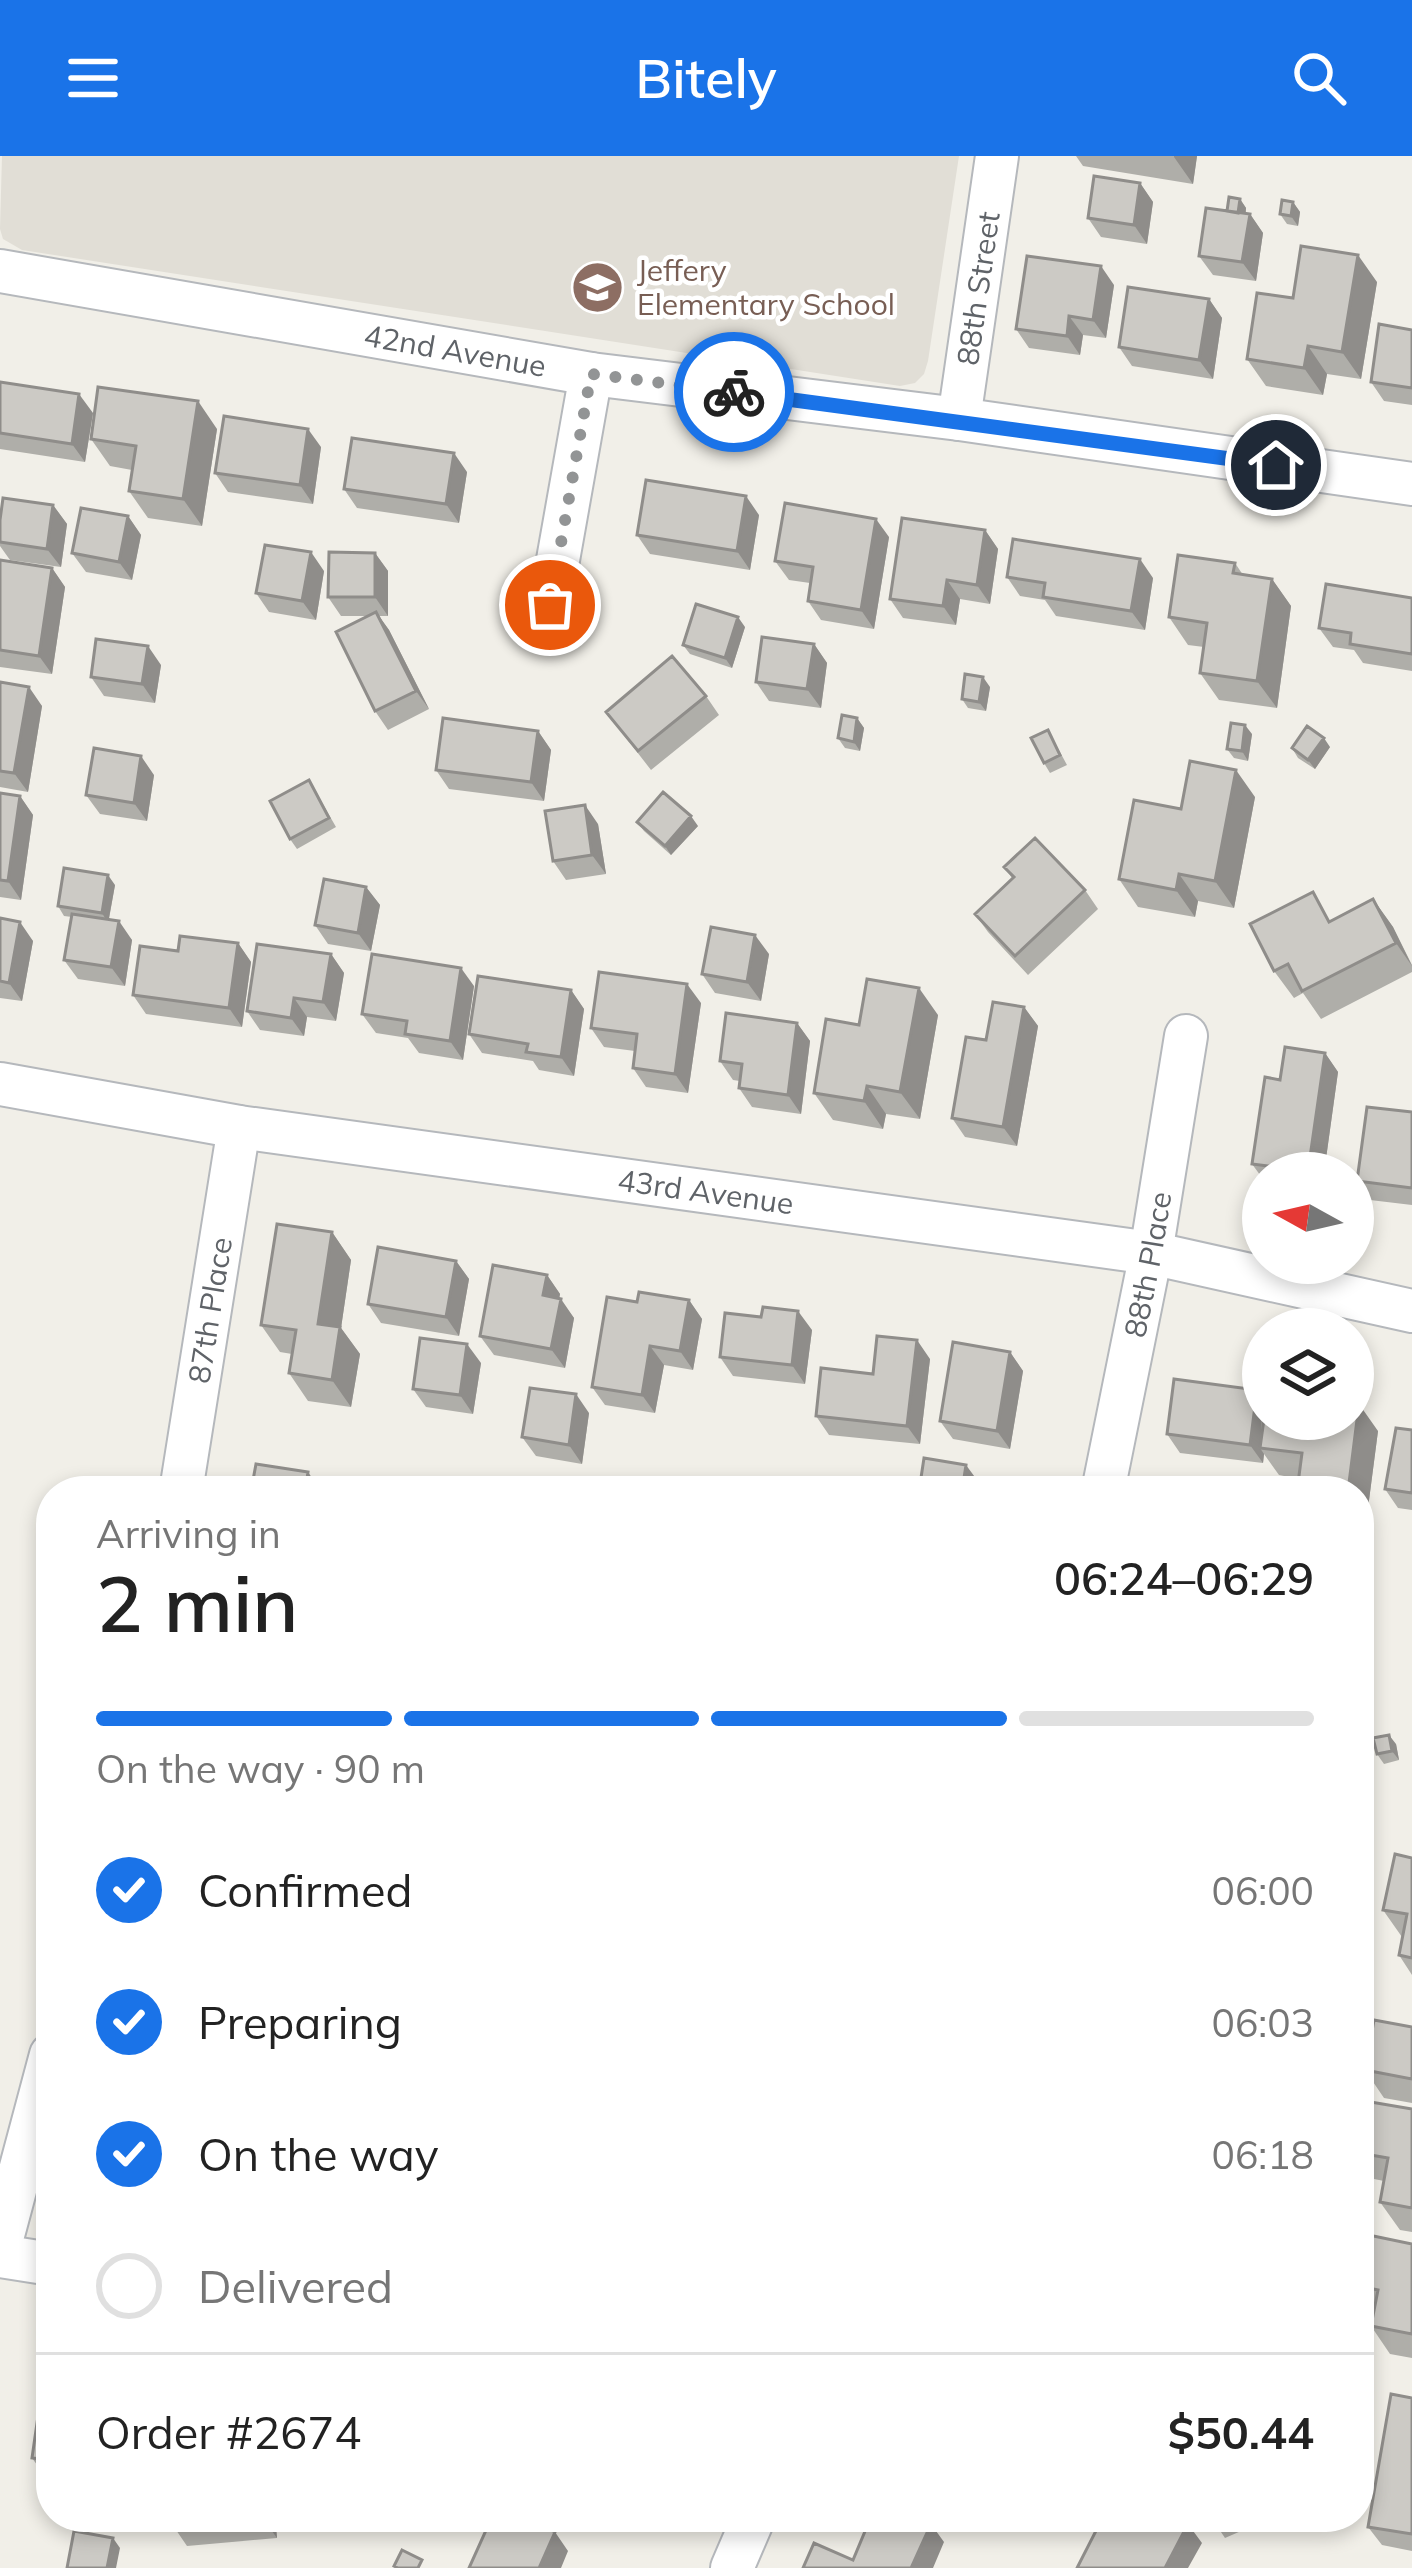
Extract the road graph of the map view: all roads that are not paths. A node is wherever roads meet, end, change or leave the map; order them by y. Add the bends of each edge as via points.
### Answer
1 (997, 156) edge
2 (0, 271) edge
3 (591, 374) junction
4 (959, 419) junction
5 (1412, 484) edge
6 (550, 605) dead end
7 (1186, 1036) dead end
8 (0, 1084) edge
9 (239, 1127) junction
10 (1151, 1252) junction
11 (1412, 1311) edge
12 (183, 1476) edge
13 (1106, 1476) edge
14 (36, 2111) edge
15 (0, 2246) edge
16 (0, 2256) edge
17 (36, 2262) edge
18 (748, 2532) edge
19 (732, 2568) edge

1 - 4 street, 88th Street
2 - 3 street, 42nd Avenue
3 - 4 street, 42nd Avenue
3 - 6 street
4 - 5 street, 42nd Avenue
7 - 10 street, 88th Place
8 - 9 street, 43rd Avenue
9 - 10 street, 43rd Avenue
9 - 12 street, 87th Place
10 - 11 street, 43rd Avenue
10 - 13 street, 88th Place
14 - 15 street
16 - 17 street
18 - 19 street

